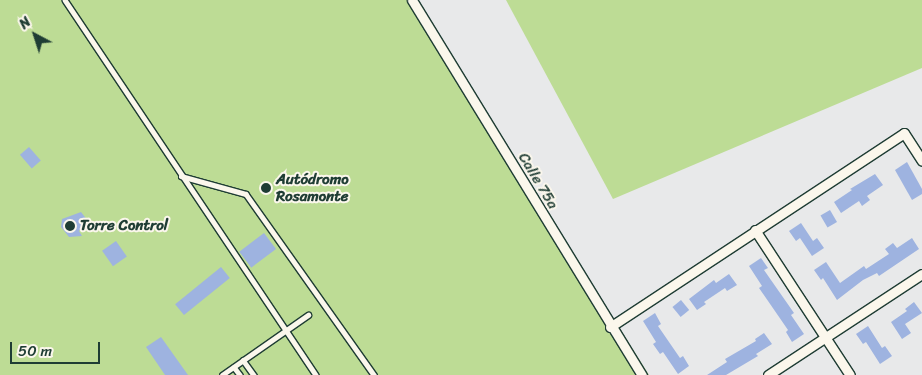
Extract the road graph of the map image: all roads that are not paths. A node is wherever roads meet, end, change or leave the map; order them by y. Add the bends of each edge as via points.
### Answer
1 (65, 0) edge
2 (412, 0) edge
3 (922, 161) edge
4 (181, 176) junction
5 (755, 230) junction
6 (922, 274) edge
7 (308, 315) dead end
8 (610, 327) junction
9 (285, 330) junction
10 (825, 338) junction
11 (243, 360) junction
12 (234, 366) junction
13 (222, 375) edge
14 (240, 375) edge
15 (254, 375) edge
16 (316, 375) edge
17 (374, 375) edge
18 (642, 375) edge
19 (768, 375) edge
20 (850, 375) edge

1 - 4 lane
2 - 8 street, Calle 75a
3 - 5 street via 904,133
4 - 9 lane
4 - 17 lane via 246,194
5 - 8 street
5 - 10 street
6 - 10 street
7 - 9 lane
8 - 18 street, Calle 75a
9 - 11 lane
9 - 16 lane
10 - 19 street
10 - 20 street
11 - 12 lane
11 - 15 lane
12 - 13 lane
12 - 14 lane

